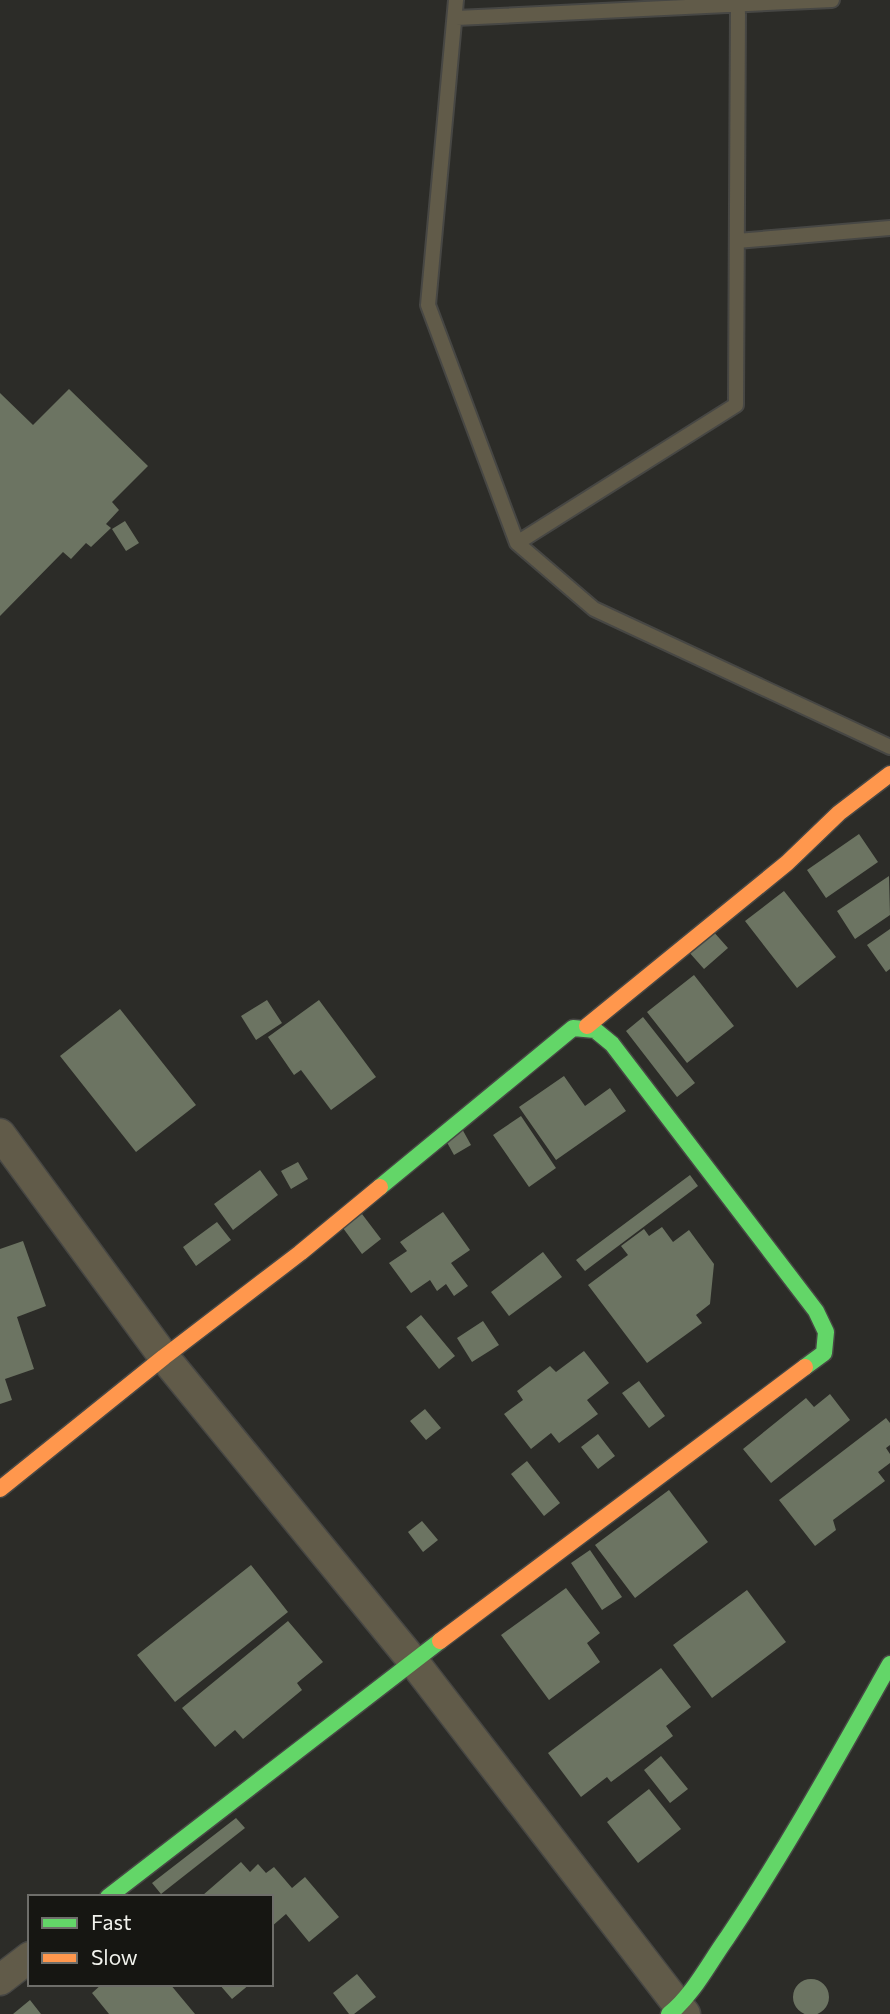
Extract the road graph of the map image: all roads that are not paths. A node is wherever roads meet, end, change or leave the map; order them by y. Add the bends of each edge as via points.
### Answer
1 (456, 0) edge
2 (832, 0) edge
3 (738, 6) junction
4 (456, 18) junction
5 (890, 228) edge
6 (737, 241) junction
7 (517, 543) junction
8 (890, 747) edge
9 (890, 774) edge
10 (587, 1026) junction
11 (0, 1133) edge
12 (164, 1357) junction
13 (0, 1489) edge
14 (413, 1661) junction
15 (890, 1664) edge
16 (111, 1895) edge
17 (28, 1959) edge
18 (0, 1980) edge
19 (678, 2011) edge

1 - 4 lane
2 - 3 lane
3 - 4 lane
3 - 6 lane
4 - 7 lane via 428,305
5 - 6 lane
6 - 7 lane via 736,405
7 - 8 lane via 594,609
9 - 10 street
10 - 12 street via 573,1028 300,1253
10 - 14 street via 612,1044 816,1311 826,1332 824,1353
11 - 12 street
12 - 13 street
12 - 14 street
14 - 16 street
14 - 19 street
15 - 19 street via 820,1788
17 - 18 street

